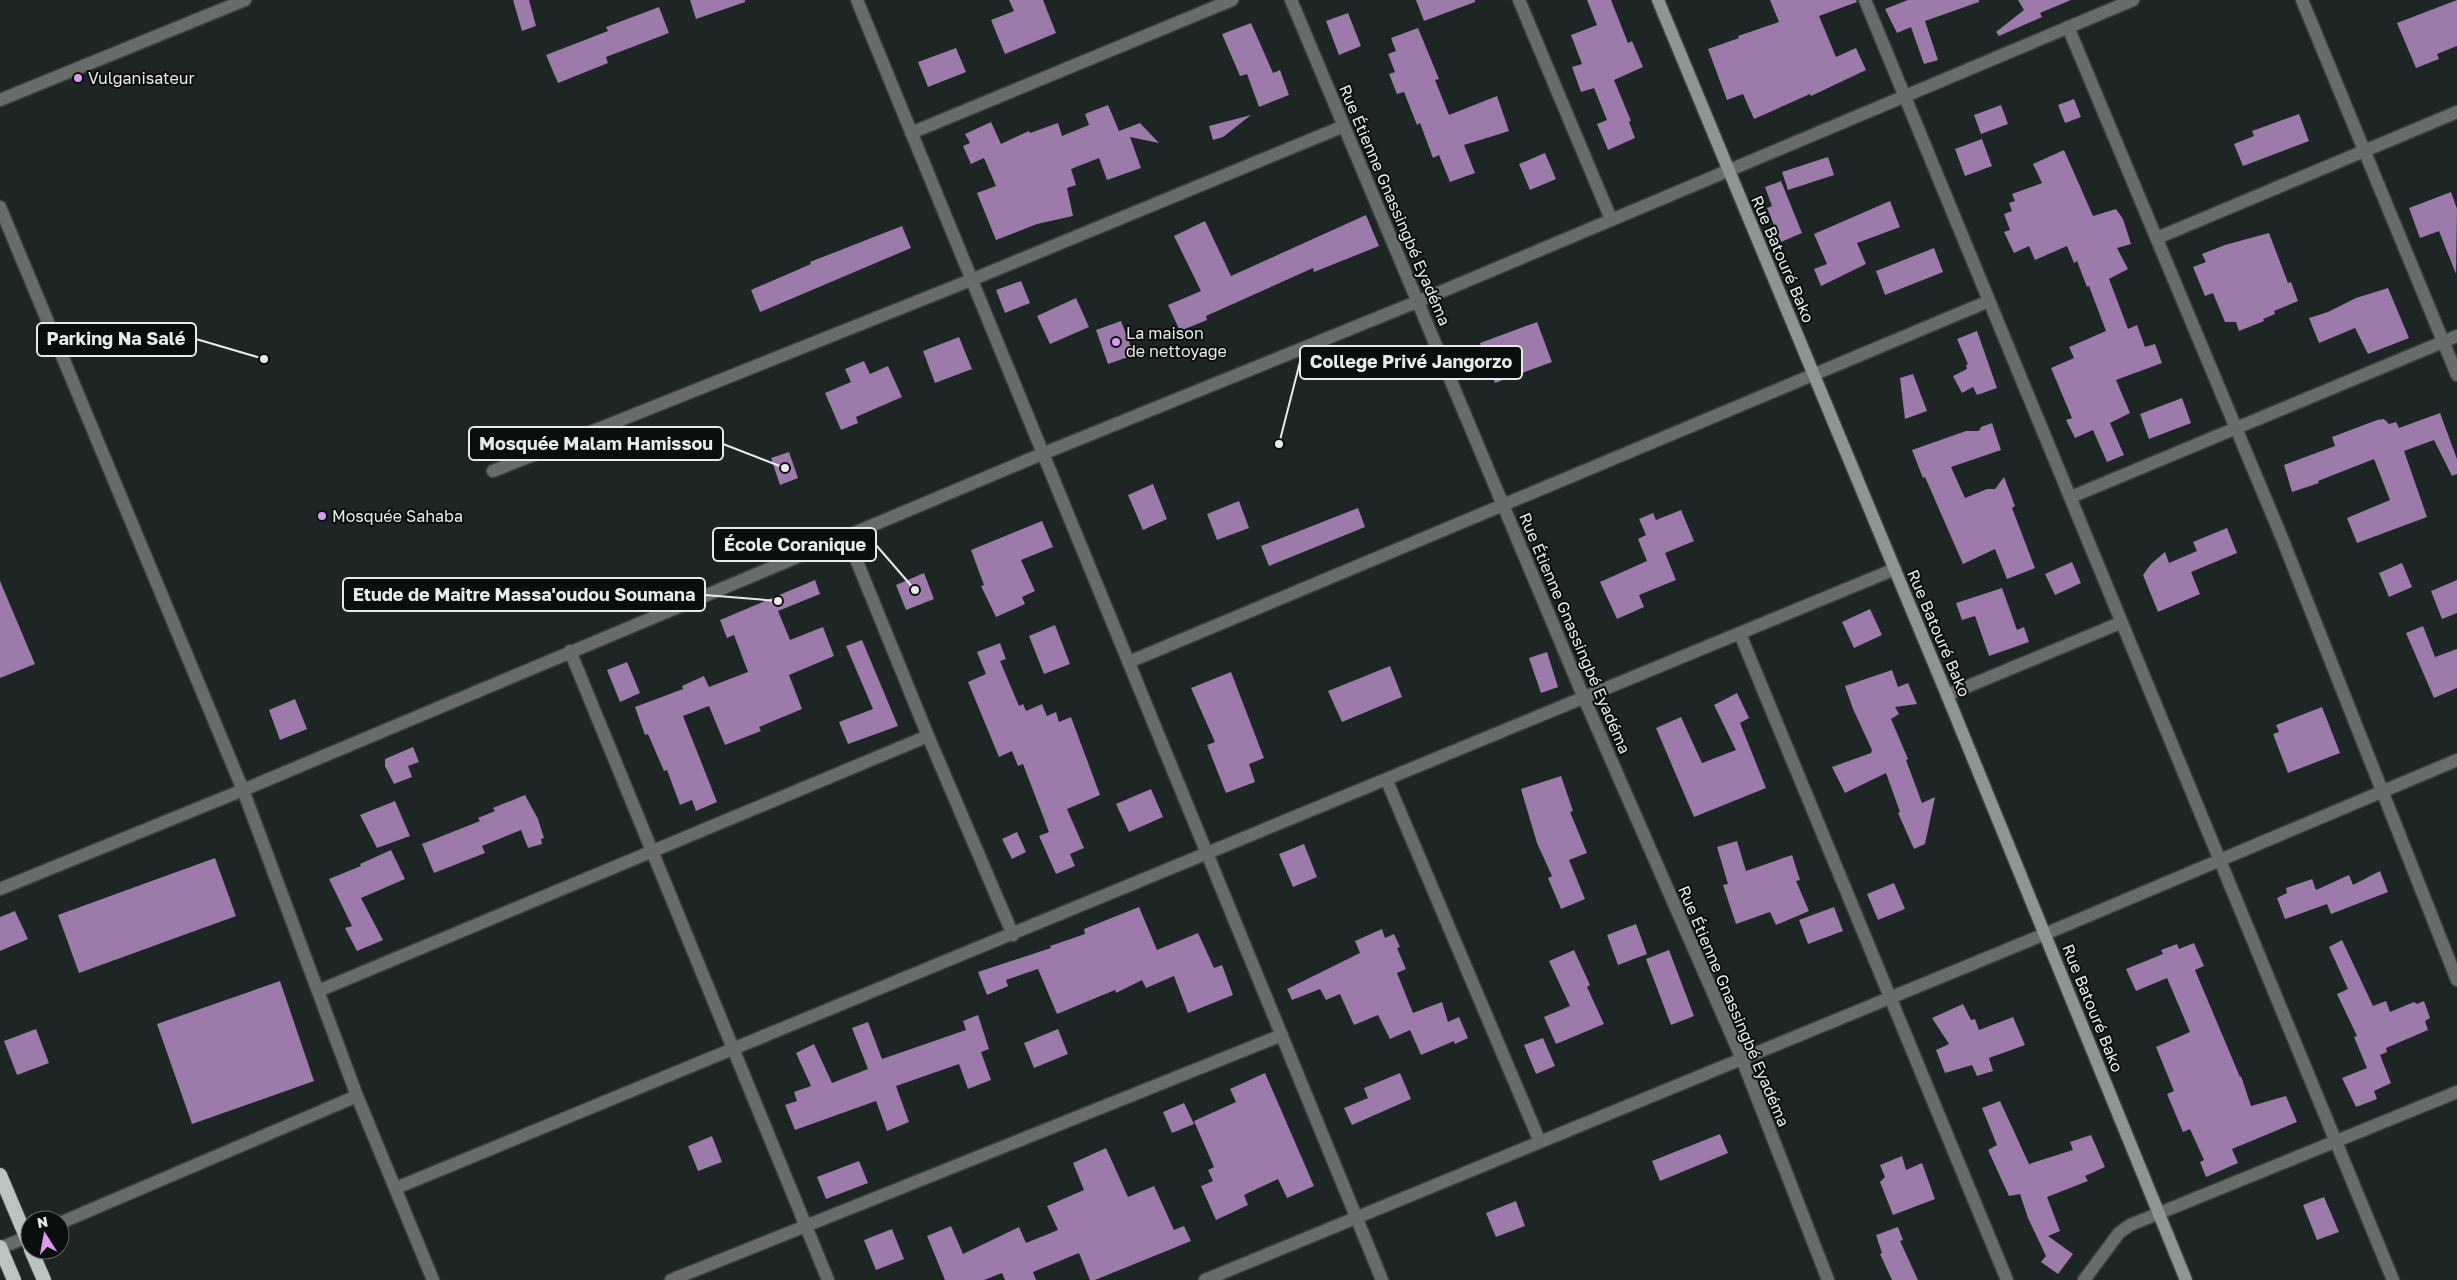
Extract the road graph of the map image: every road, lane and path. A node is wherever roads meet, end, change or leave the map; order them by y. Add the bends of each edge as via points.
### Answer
1 (245, 0) edge
2 (857, 0) edge
3 (1232, 0) edge
4 (1291, 0) edge
5 (1519, 0) edge
6 (1658, 0) edge
7 (1865, 0) edge
8 (2134, 0) edge
9 (2302, 0) edge
10 (2068, 27) junction
11 (1904, 96) junction
12 (0, 100) edge
13 (2457, 112) edge
14 (1344, 126) junction
15 (911, 133) junction
16 (2364, 150) junction
17 (1729, 170) junction
18 (0, 207) edge
19 (1611, 219) junction
20 (2157, 238) junction
21 (971, 280) junction
22 (1989, 301) junction
23 (1419, 302) junction
24 (2457, 336) edge
25 (2443, 342) junction
26 (1814, 375) junction
27 (2457, 376) edge
28 (2236, 428) junction
29 (1042, 454) junction
30 (494, 470) dead end
31 (2071, 497) junction
32 (1503, 504) junction
33 (847, 537) junction
34 (1895, 569) junction
35 (2120, 623) junction
36 (1740, 634) junction
37 (570, 651) junction
38 (1129, 662) junction
39 (1948, 695) junction
40 (1584, 698) junction
41 (928, 736) junction
42 (2457, 760) edge
43 (1387, 780) junction
44 (243, 790) junction
45 (2383, 792) junction
46 (651, 853) junction
47 (1208, 854) junction
48 (2220, 860) junction
49 (0, 889) edge
50 (1013, 934) junction
51 (2045, 934) junction
52 (2457, 980) edge
53 (318, 991) junction
54 (1890, 998) junction
55 (1282, 1035) junction
56 (732, 1049) junction
57 (1742, 1059) junction
58 (2457, 1092) edge
59 (357, 1096) junction
60 (2335, 1141) junction
61 (1540, 1142) junction
62 (0, 1174) edge
63 (396, 1188) junction
64 (2158, 1212) junction
65 (1356, 1218) junction
66 (70, 1219) edge
67 (20, 1221) edge
68 (806, 1227) junction
69 (20, 1244) edge
70 (0, 1248) edge
71 (36, 1260) edge
72 (14, 1280) edge
73 (44, 1280) edge
74 (433, 1280) edge
75 (671, 1280) edge
76 (828, 1280) edge
77 (1205, 1280) edge
78 (1382, 1280) edge
79 (1828, 1280) edge
80 (2007, 1280) edge
81 (2084, 1280) edge
82 (2186, 1280) edge
83 (2393, 1280) edge

1 - 12 street
2 - 15 street
3 - 15 street
4 - 14 street, Rue Étienne Gnassingbé Eyadéma
5 - 19 street
6 - 17 main road, Rue Batouré Bako
7 - 11 street
8 - 10 street
9 - 16 street
10 - 11 street
10 - 20 street
11 - 17 street
11 - 22 street
13 - 16 street
14 - 21 street
14 - 23 street, Rue Étienne Gnassingbé Eyadéma
15 - 21 street
16 - 20 street
16 - 25 street
17 - 19 street
17 - 26 main road, Rue Batouré Bako
18 - 44 street
19 - 23 street
20 - 28 street
21 - 29 street
21 - 30 street
22 - 26 street
22 - 31 street
23 - 29 street
23 - 32 street, Rue Étienne Gnassingbé Eyadéma
24 - 25 street
25 - 27 street
25 - 28 street
26 - 32 street
26 - 34 main road, Rue Batouré Bako
28 - 31 street
28 - 45 street
29 - 33 street
29 - 38 street
31 - 35 street
32 - 38 street
32 - 40 street, Rue Étienne Gnassingbé Eyadéma
33 - 37 street
33 - 41 street
34 - 36 street
34 - 39 main road, Rue Batouré Bako
35 - 39 street
35 - 48 street
36 - 40 street
36 - 54 street
37 - 44 street
37 - 46 street
38 - 47 street
39 - 51 main road, Rue Batouré Bako
40 - 43 street
40 - 57 street, Rue Étienne Gnassingbé Eyadéma
41 - 46 street
41 - 50 street
42 - 45 street
43 - 47 street
43 - 61 street
44 - 49 street
44 - 53 street
45 - 48 street
45 - 52 street
46 - 53 street
46 - 56 street
47 - 50 street
47 - 55 street
48 - 51 street
48 - 60 street
50 - 56 street
51 - 54 street
51 - 64 main road, Rue Batouré Bako
53 - 59 street
54 - 57 street
54 - 80 street
55 - 65 street
55 - 68 street
56 - 63 street
56 - 68 street
57 - 61 street
57 - 79 street, Rue Étienne Gnassingbé Eyadéma
58 - 60 street
59 - 63 street
59 - 66 street
60 - 64 street
60 - 83 street
61 - 65 street
62 - 67 highway
63 - 74 street
64 - 81 street via 2119,1233
64 - 82 main road, Rue Batouré Bako
65 - 77 street
65 - 78 street
68 - 75 street
68 - 76 street
69 - 70 street
70 - 72 highway
71 - 73 highway

